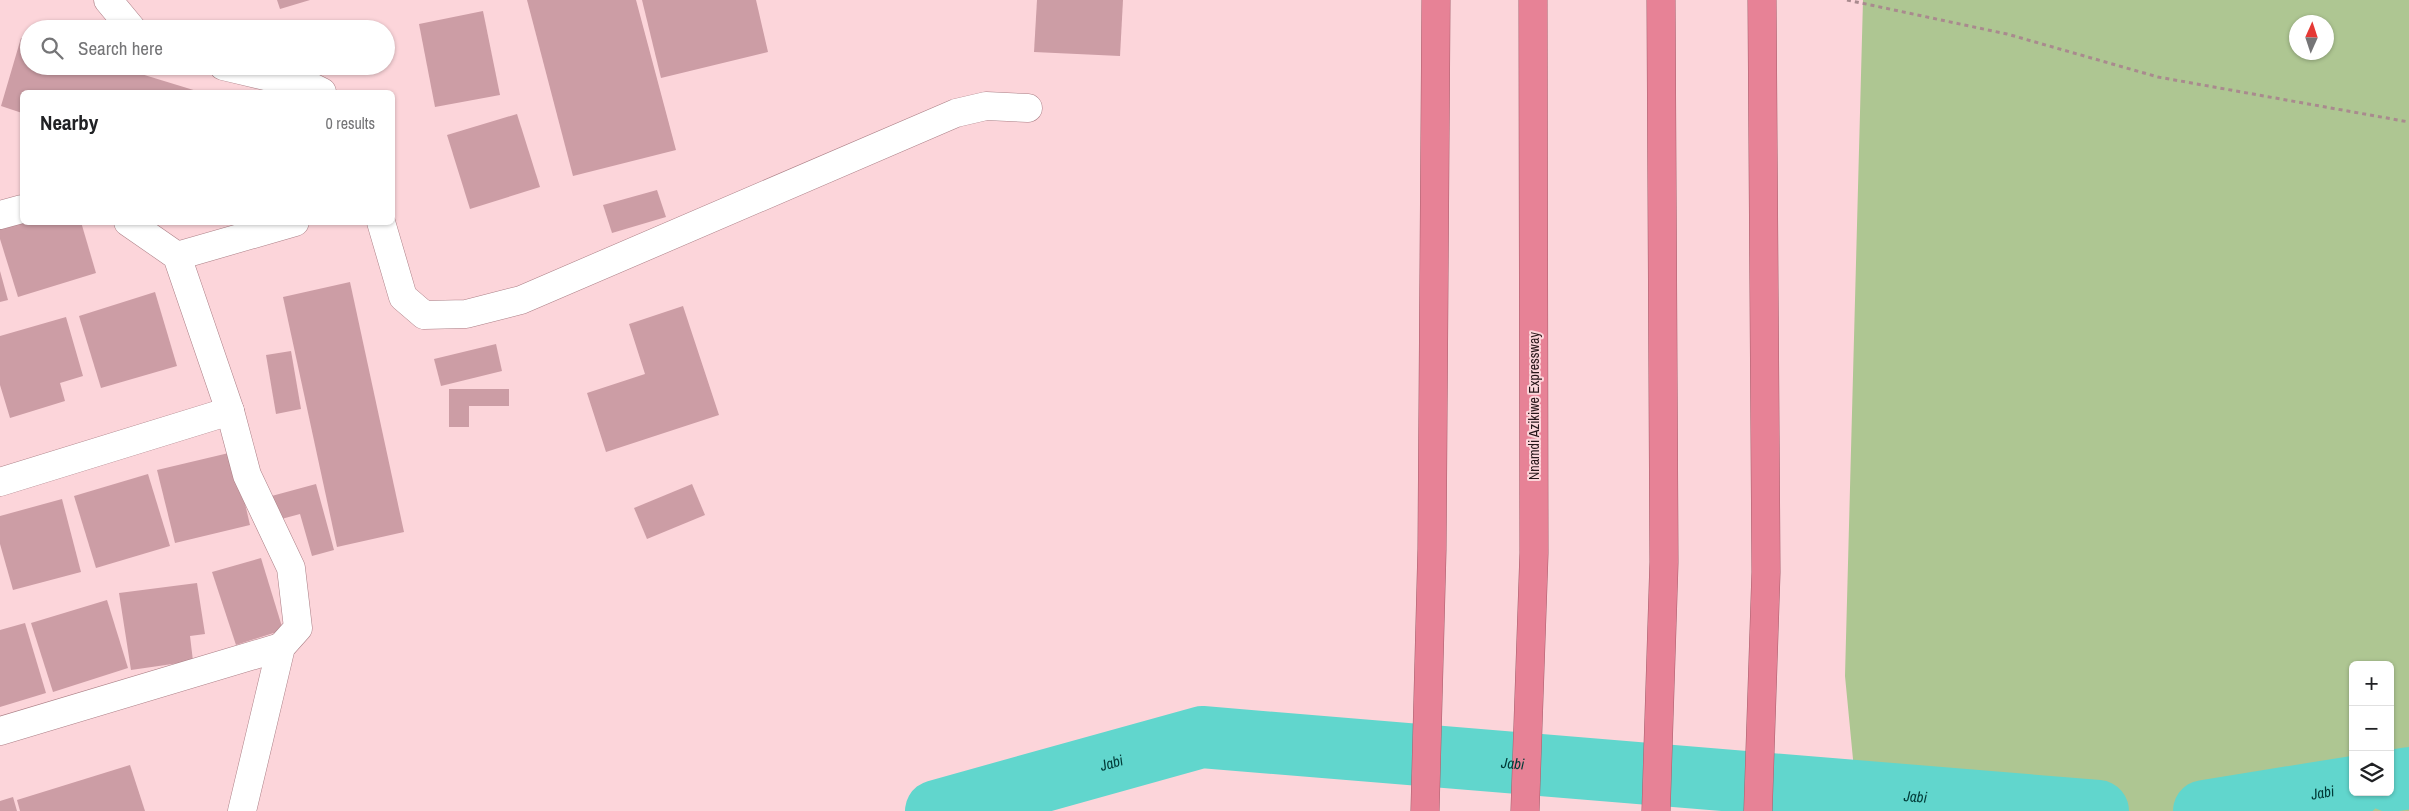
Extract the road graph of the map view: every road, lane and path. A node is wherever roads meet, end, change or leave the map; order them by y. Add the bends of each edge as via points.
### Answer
1 (108, 0) edge
2 (1436, 0) edge
3 (1533, 0) edge
4 (1661, 0) edge
5 (1847, 0) edge
6 (1761, 4) edge
7 (125, 20) edge
8 (261, 75) edge
9 (318, 90) edge
10 (1028, 108) dead end
11 (2409, 122) edge
12 (20, 210) edge
13 (0, 215) edge
14 (132, 225) edge
15 (284, 225) edge
16 (382, 225) edge
17 (177, 256) junction
18 (230, 411) junction
19 (0, 482) edge
20 (281, 647) junction
21 (0, 731) edge
22 (242, 811) edge
23 (1425, 811) edge
24 (1525, 811) edge
25 (1656, 811) edge
26 (1758, 811) edge

1 - 7 street
2 - 23 highway via 1432,549
3 - 24 highway, Nnamdi Azikiwe Expressway via 1534,553
4 - 25 highway via 1664,562
5 - 11 path via 2007,34 2158,77
6 - 26 highway via 1766,572
8 - 9 street
10 - 16 street via 986,106 956,113 521,300 466,314 424,315 403,297
12 - 13 street
14 - 17 street
15 - 17 street
17 - 18 street
18 - 19 street
18 - 20 street via 247,475 291,568 298,628
20 - 21 street
20 - 22 street

